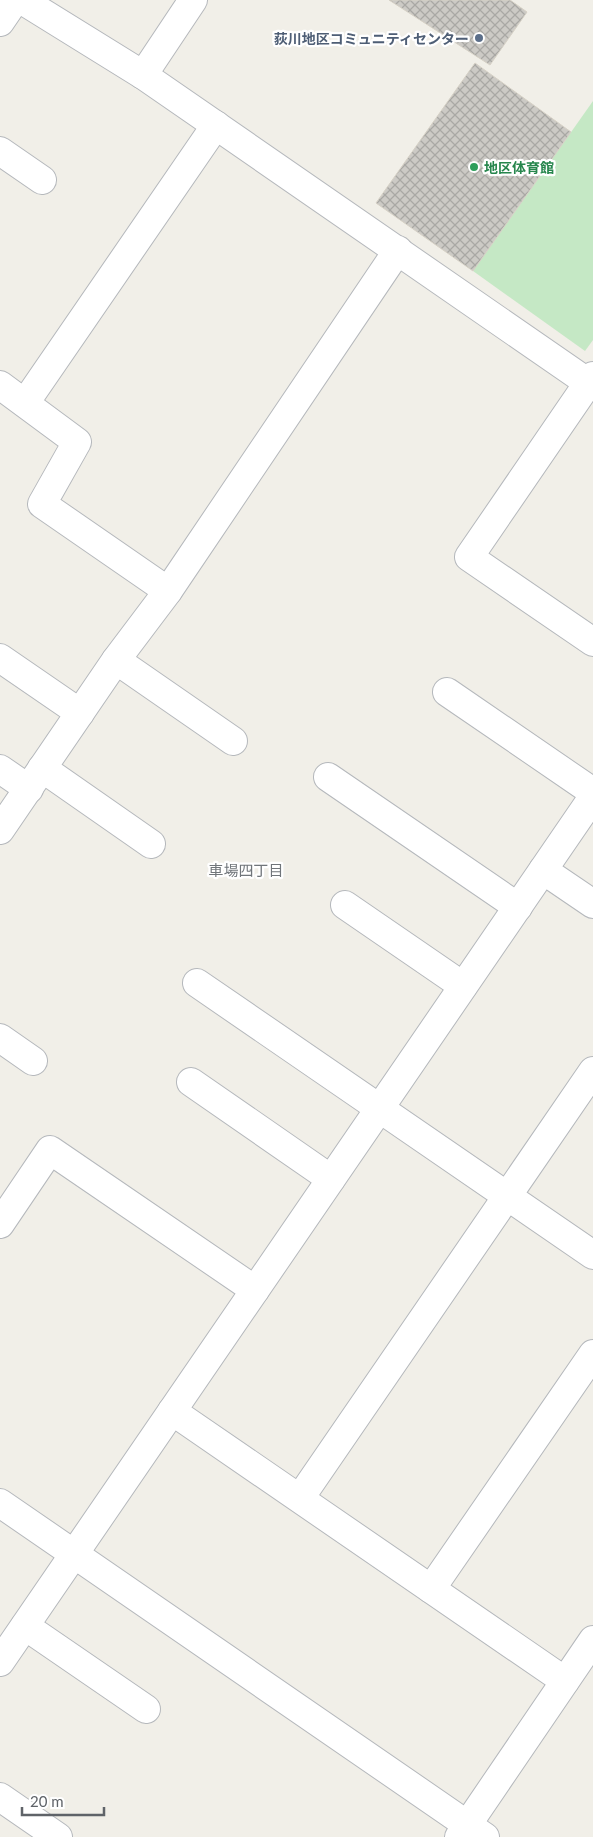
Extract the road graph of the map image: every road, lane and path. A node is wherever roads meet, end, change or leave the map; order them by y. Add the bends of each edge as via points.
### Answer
1 (15, 0) edge
2 (22, 0) edge
3 (193, 0) edge
4 (0, 22) edge
5 (143, 75) junction
6 (216, 125) junction
7 (0, 151) edge
8 (42, 180) dead end
9 (398, 250) junction
10 (592, 381) edge
11 (0, 386) edge
12 (25, 403) junction
13 (168, 591) junction
14 (593, 642) edge
15 (0, 658) edge
16 (116, 660) junction
17 (447, 692) dead end
18 (80, 714) junction
19 (233, 741) dead end
20 (0, 769) edge
21 (328, 777) dead end
22 (36, 779) junction
23 (593, 792) edge
24 (593, 797) edge
25 (0, 830) edge
26 (151, 844) dead end
27 (543, 870) junction
28 (593, 904) edge
29 (345, 905) dead end
30 (518, 908) junction
31 (197, 983) dead end
32 (463, 986) junction
33 (0, 1038) edge
34 (33, 1061) dead end
35 (593, 1071) edge
36 (191, 1082) dead end
37 (380, 1109) junction
38 (331, 1179) junction
39 (507, 1196) junction
40 (0, 1224) edge
41 (593, 1255) edge
42 (255, 1290) junction
43 (593, 1354) edge
44 (172, 1411) junction
45 (300, 1498) junction
46 (0, 1503) edge
47 (74, 1554) junction
48 (431, 1589) junction
49 (25, 1626) junction
50 (593, 1640) edge
51 (0, 1662) edge
52 (566, 1681) junction
53 (146, 1709) dead end
54 (0, 1797) edge
55 (470, 1833) edge
56 (58, 1837) edge

1 - 4 street
2 - 5 street
3 - 5 street
5 - 6 street
6 - 9 street
6 - 12 street
7 - 8 street
9 - 10 street
9 - 13 street
10 - 14 street via 469,557
11 - 12 street
12 - 13 street via 77,442 42,504
13 - 16 street
15 - 18 street
16 - 18 street
16 - 19 street
17 - 23 street
18 - 22 street
20 - 22 street
21 - 30 street
22 - 25 street
22 - 26 street
24 - 27 street
27 - 28 street
27 - 30 street
29 - 32 street
30 - 32 street
31 - 37 street
32 - 37 street
33 - 34 street
35 - 39 street
36 - 38 street
37 - 38 street
37 - 39 street
38 - 42 street
39 - 41 street
39 - 45 street
40 - 42 street via 50,1150
42 - 44 street
43 - 48 street
44 - 45 street
44 - 47 street
45 - 48 street
46 - 47 street
47 - 49 street
47 - 55 street
48 - 52 street
49 - 51 street
49 - 53 street
50 - 52 street
52 - 55 street
54 - 56 street

